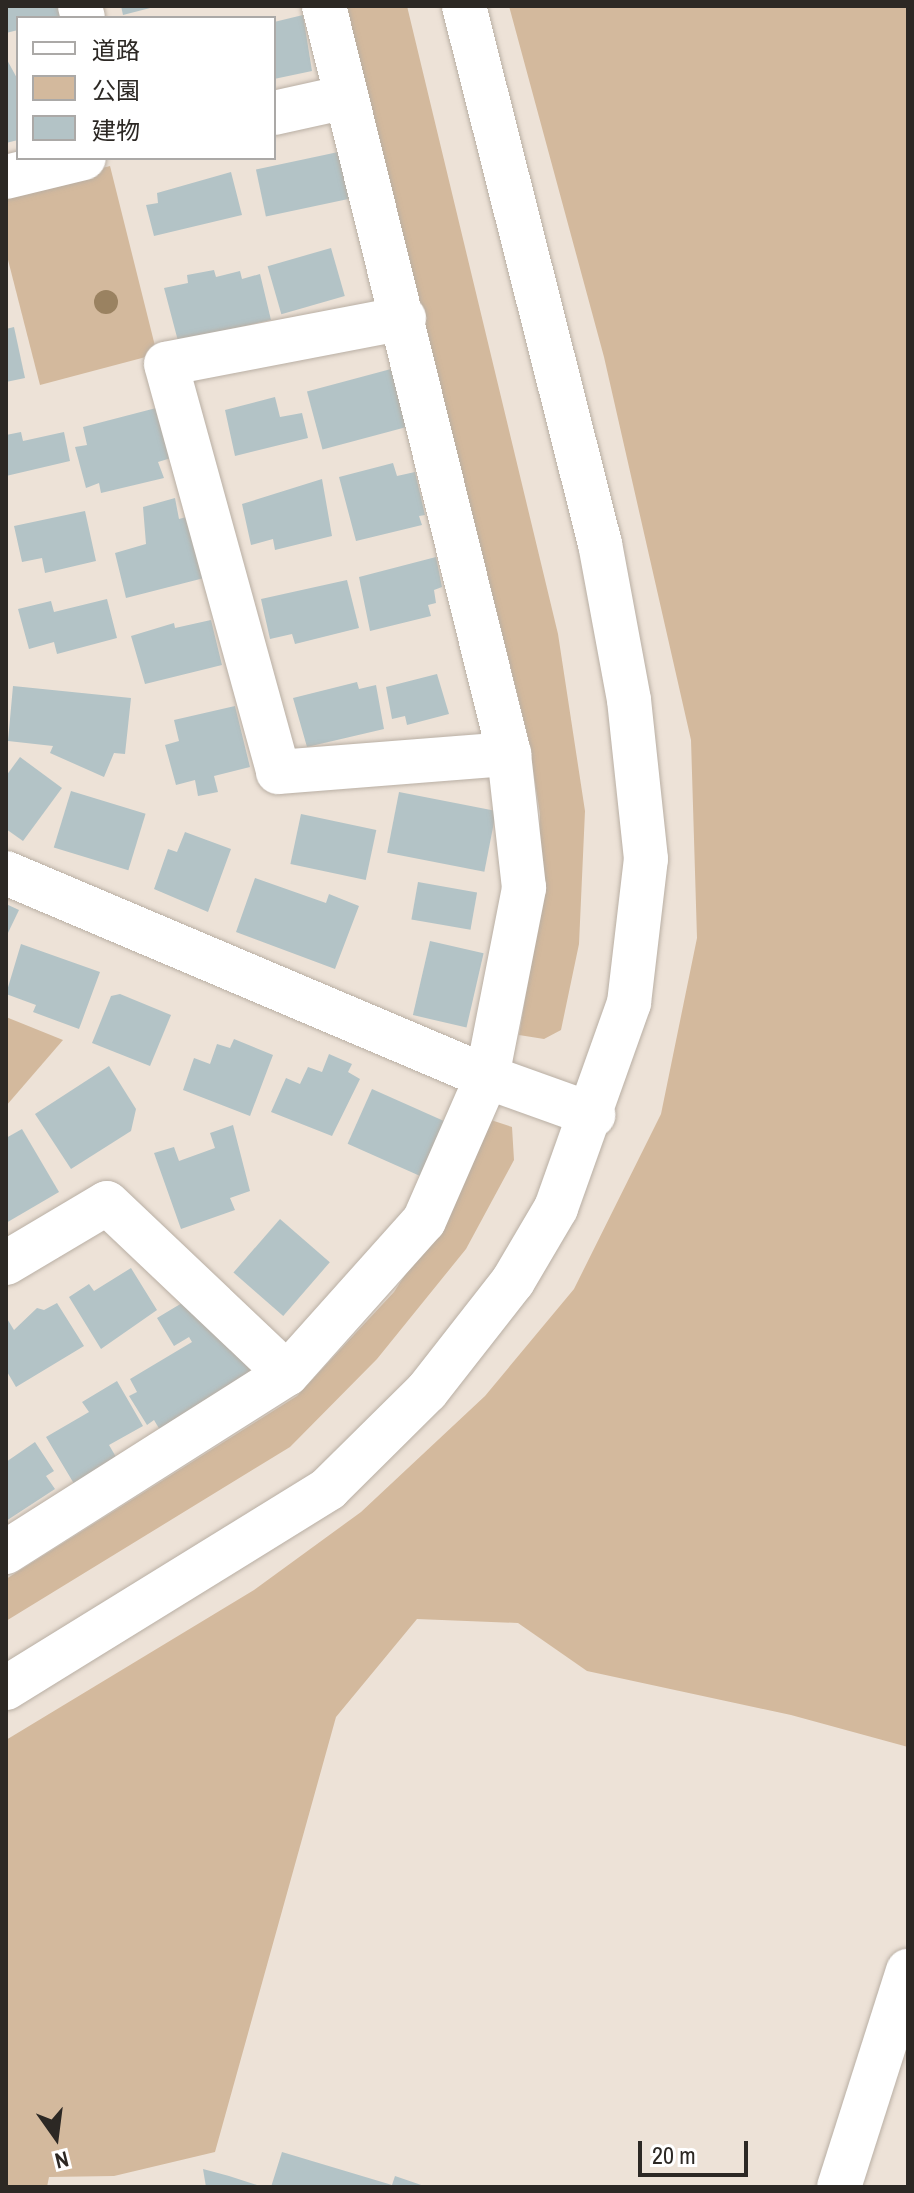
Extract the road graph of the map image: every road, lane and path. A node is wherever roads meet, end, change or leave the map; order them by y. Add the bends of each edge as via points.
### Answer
1 (324, 6) edge
2 (464, 6) edge
3 (346, 97) junction
4 (276, 113) edge
5 (76, 160) edge
6 (6, 177) edge
7 (404, 318) junction
8 (509, 754) junction
9 (6, 873) edge
10 (487, 1077) junction
11 (593, 1115) junction
12 (6, 1263) edge
13 (287, 1374) junction
14 (6, 1552) edge
15 (6, 1688) edge
16 (908, 1971) edge
17 (839, 2187) edge

1 - 3 street
2 - 11 street via 600,544 629,700 646,859 629,1003
3 - 4 street
3 - 7 street
5 - 6 street
7 - 8 street
7 - 8 street via 166,364 278,772
8 - 10 street via 524,888
9 - 10 street
10 - 11 street
10 - 13 street via 424,1221
11 - 15 street via 556,1208 513,1281 427,1391 328,1489
12 - 13 street via 107,1203
13 - 14 street
16 - 17 street

